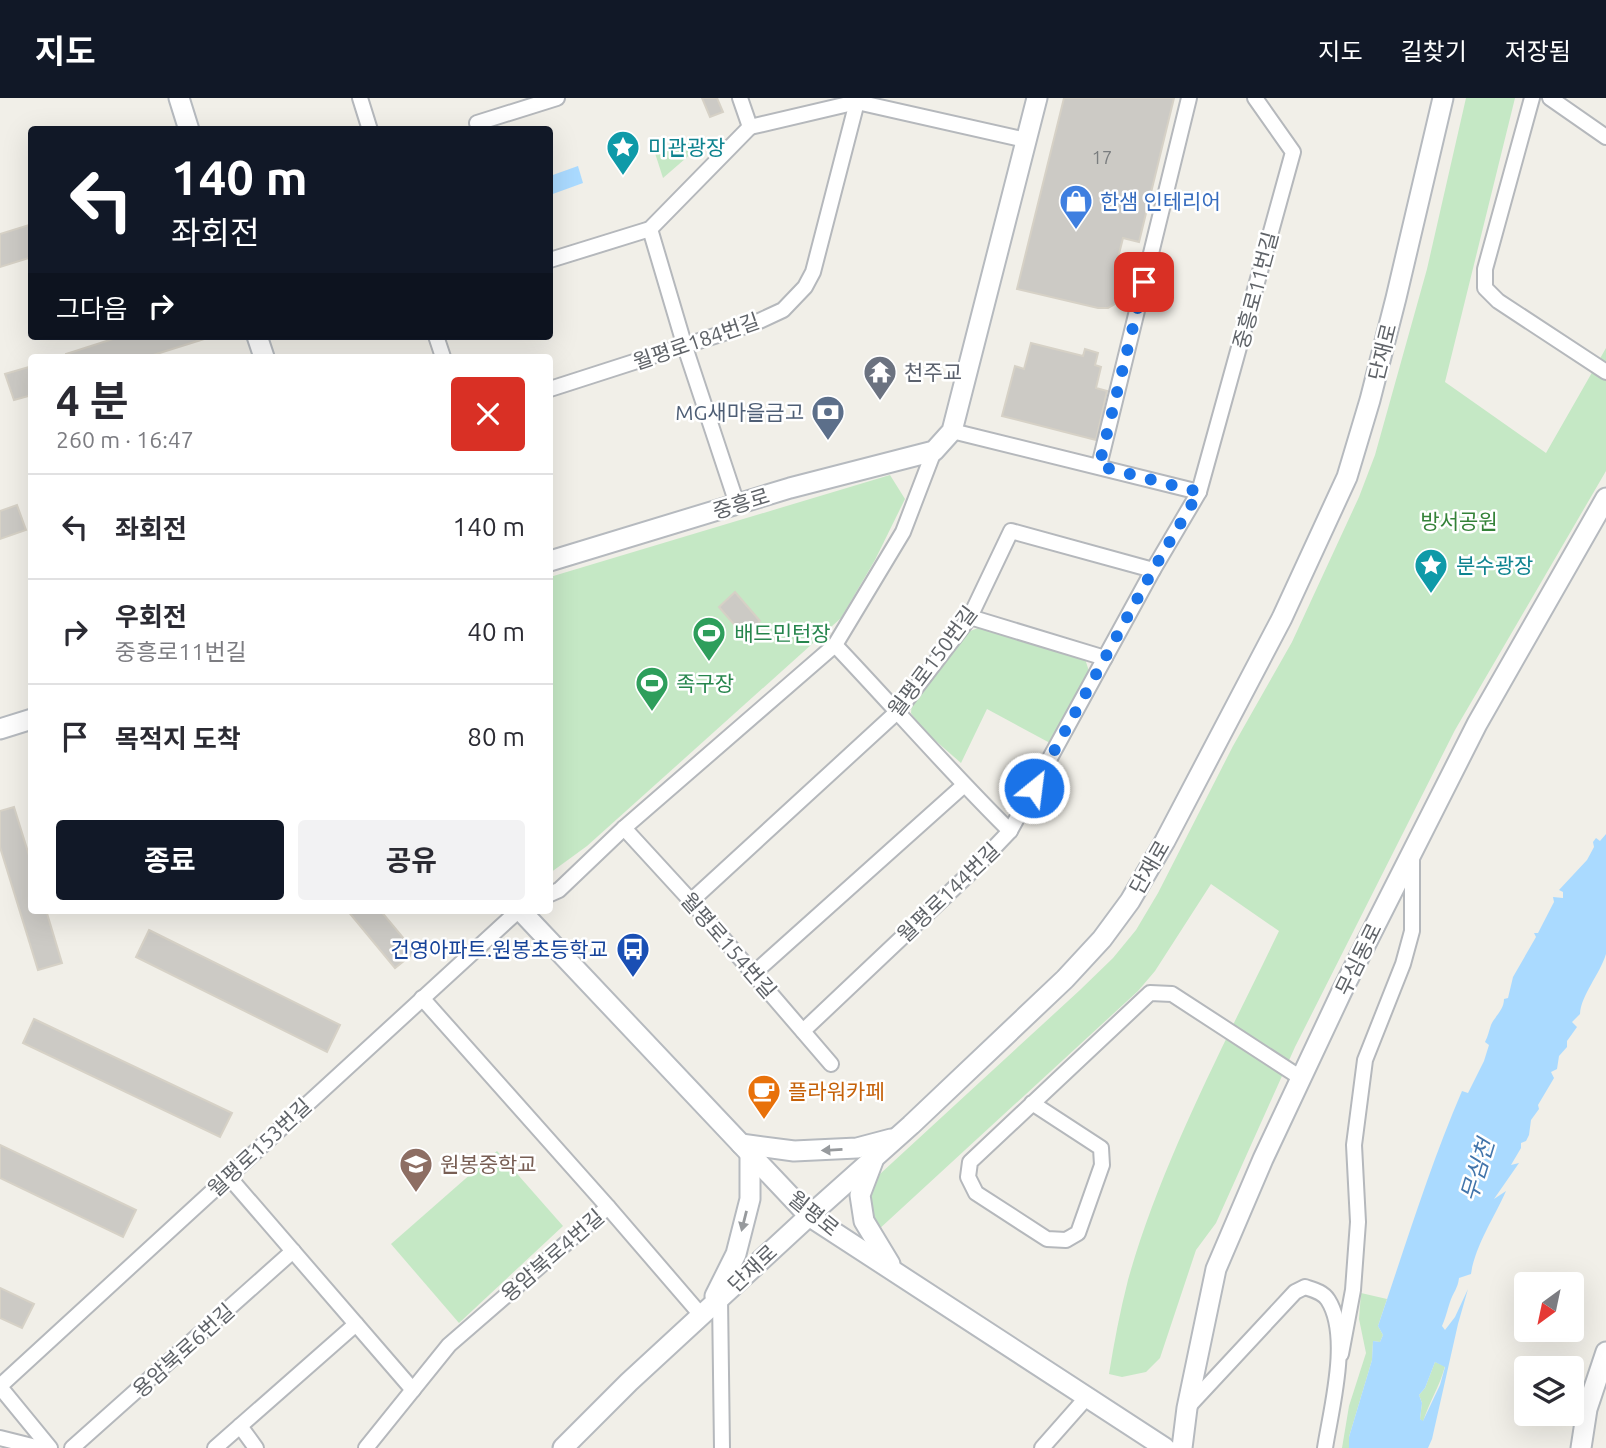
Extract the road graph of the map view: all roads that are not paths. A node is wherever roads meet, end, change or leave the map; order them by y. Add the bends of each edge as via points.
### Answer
1 (178, 98) edge
2 (360, 98) edge
3 (557, 98) edge
4 (740, 98) edge
5 (1037, 98) edge
6 (1189, 98) edge
7 (1255, 98) edge
8 (1443, 98) edge
9 (1532, 98) edge
10 (1550, 98) edge
11 (858, 100) edge
12 (188, 126) edge
13 (369, 126) edge
14 (478, 126) edge
15 (750, 127) junction
16 (1606, 137) edge
17 (1026, 140) junction
18 (650, 229) junction
19 (553, 259) edge
20 (685, 347) junction
21 (1606, 372) edge
22 (553, 388) edge
23 (952, 431) junction
24 (934, 451) junction
25 (1099, 466) junction
26 (1199, 492) junction
27 (1606, 498) edge
28 (737, 504) junction
29 (553, 560) edge
30 (1153, 570) junction
31 (970, 617) junction
32 (835, 645) junction
33 (1105, 658) junction
34 (898, 711) junction
35 (28, 720) edge
36 (0, 729) edge
37 (963, 786) junction
38 (624, 828) junction
39 (1010, 831) junction
40 (1412, 849) junction
41 (553, 893) edge
42 (691, 901) junction
43 (516, 914) edge
44 (524, 914) edge
45 (753, 974) junction
46 (422, 998) junction
47 (803, 1031) junction
48 (831, 1064) dead end
49 (1300, 1078) junction
50 (1032, 1103) junction
51 (899, 1136) junction
52 (746, 1149) junction
53 (874, 1159) junction
54 (228, 1176) junction
55 (608, 1207) junction
56 (809, 1216) junction
57 (293, 1251) junction
58 (894, 1271) junction
59 (710, 1307) junction
60 (356, 1324) junction
61 (1606, 1352) edge
62 (1341, 1354) junction
63 (0, 1386) edge
64 (413, 1390) junction
65 (1087, 1397) junction
66 (1187, 1408) junction
67 (240, 1426) junction
68 (0, 1438) edge
69 (40, 1448) edge
70 (50, 1448) edge
71 (72, 1448) edge
72 (215, 1448) edge
73 (256, 1448) edge
74 (366, 1448) edge
75 (563, 1448) edge
76 (722, 1448) edge
77 (1042, 1448) edge
78 (1165, 1448) edge
79 (1182, 1448) edge
80 (1325, 1448) edge
81 (1581, 1448) edge

1 - 12 street
2 - 13 street
3 - 14 street via 477,122
4 - 15 street
5 - 17 street
6 - 25 street
7 - 26 street, 중흥로11번길 via 1293,152
8 - 51 street, 단재로 via 1396,298 1347,477 1225,727 1165,841 1102,939
9 - 21 street via 1485,269 1485,288
10 - 16 street
11 - 15 street
11 - 17 street
11 - 20 street, 월평로184번길 via 805,288 783,310
15 - 18 street
17 - 23 street
18 - 19 street
18 - 20 street
20 - 22 street, 월평로184번길
20 - 28 street
23 - 24 street
23 - 25 street
24 - 28 street, 중흥로
24 - 32 street via 903,532
25 - 26 street
26 - 30 street, 월평로144번길
27 - 40 street, 무심동로 via 1477,724
28 - 29 street, 중흥로
30 - 31 street, 월평로150번길 via 1011,531
30 - 33 street, 월평로144번길
31 - 33 street
31 - 34 street, 월평로150번길
32 - 34 street
32 - 38 street
33 - 39 street, 월평로144번길
34 - 37 street
34 - 42 street, 월평로150번길
35 - 36 street
37 - 39 street
37 - 45 street
38 - 41 street
38 - 42 street, 월평로154번길
39 - 47 street, 월평로144번길
40 - 49 street, 무심동로
40 - 62 street via 1412,932 1404,964 1365,1060 1354,1145 1359,1222
42 - 45 street, 월평로154번길
43 - 46 street, 월평로153번길
44 - 52 street, 월평로
45 - 47 street, 월평로154번길
46 - 54 street, 월평로153번길
46 - 55 street, 용암북로4번길
47 - 48 street, 월평로154번길
49 - 50 street via 1172,994 1150,993
49 - 66 street, 무심동로 via 1216,1269
50 - 50 street via 970,1162 968,1177 976,1193 1017,1220 1047,1239 1066,1240 1078,1233 1102,1166 1101,1148
51 -> 52 street via 857,1149
51 - 53 street, 단재로
52 - 56 street, 월평로
52 -> 59 street via 750,1199 736,1254
53 - 56 street, 단재로
53 - 58 street via 860,1195 864,1221
54 - 57 street
54 - 63 street, 월평로153번길
55 - 59 street
55 - 64 street, 용암북로4번길 via 449,1345
56 - 58 street, 월평로
56 - 59 street, 단재로
57 - 60 street
57 - 71 street, 용암북로6번길
58 - 65 street, 월평로
59 - 75 street, 단재로
59 - 76 street
60 - 64 street
60 - 67 street
61 - 81 street via 1587,1409
62 - 66 street via 1333,1310 1319,1291 1305,1287 1295,1292
62 - 80 street
63 - 70 street
64 - 74 street, 용암북로4번길
65 - 77 street
65 - 78 street, 월평로
66 - 79 street, 무심동로
67 - 72 street
67 - 73 street
68 - 69 street

